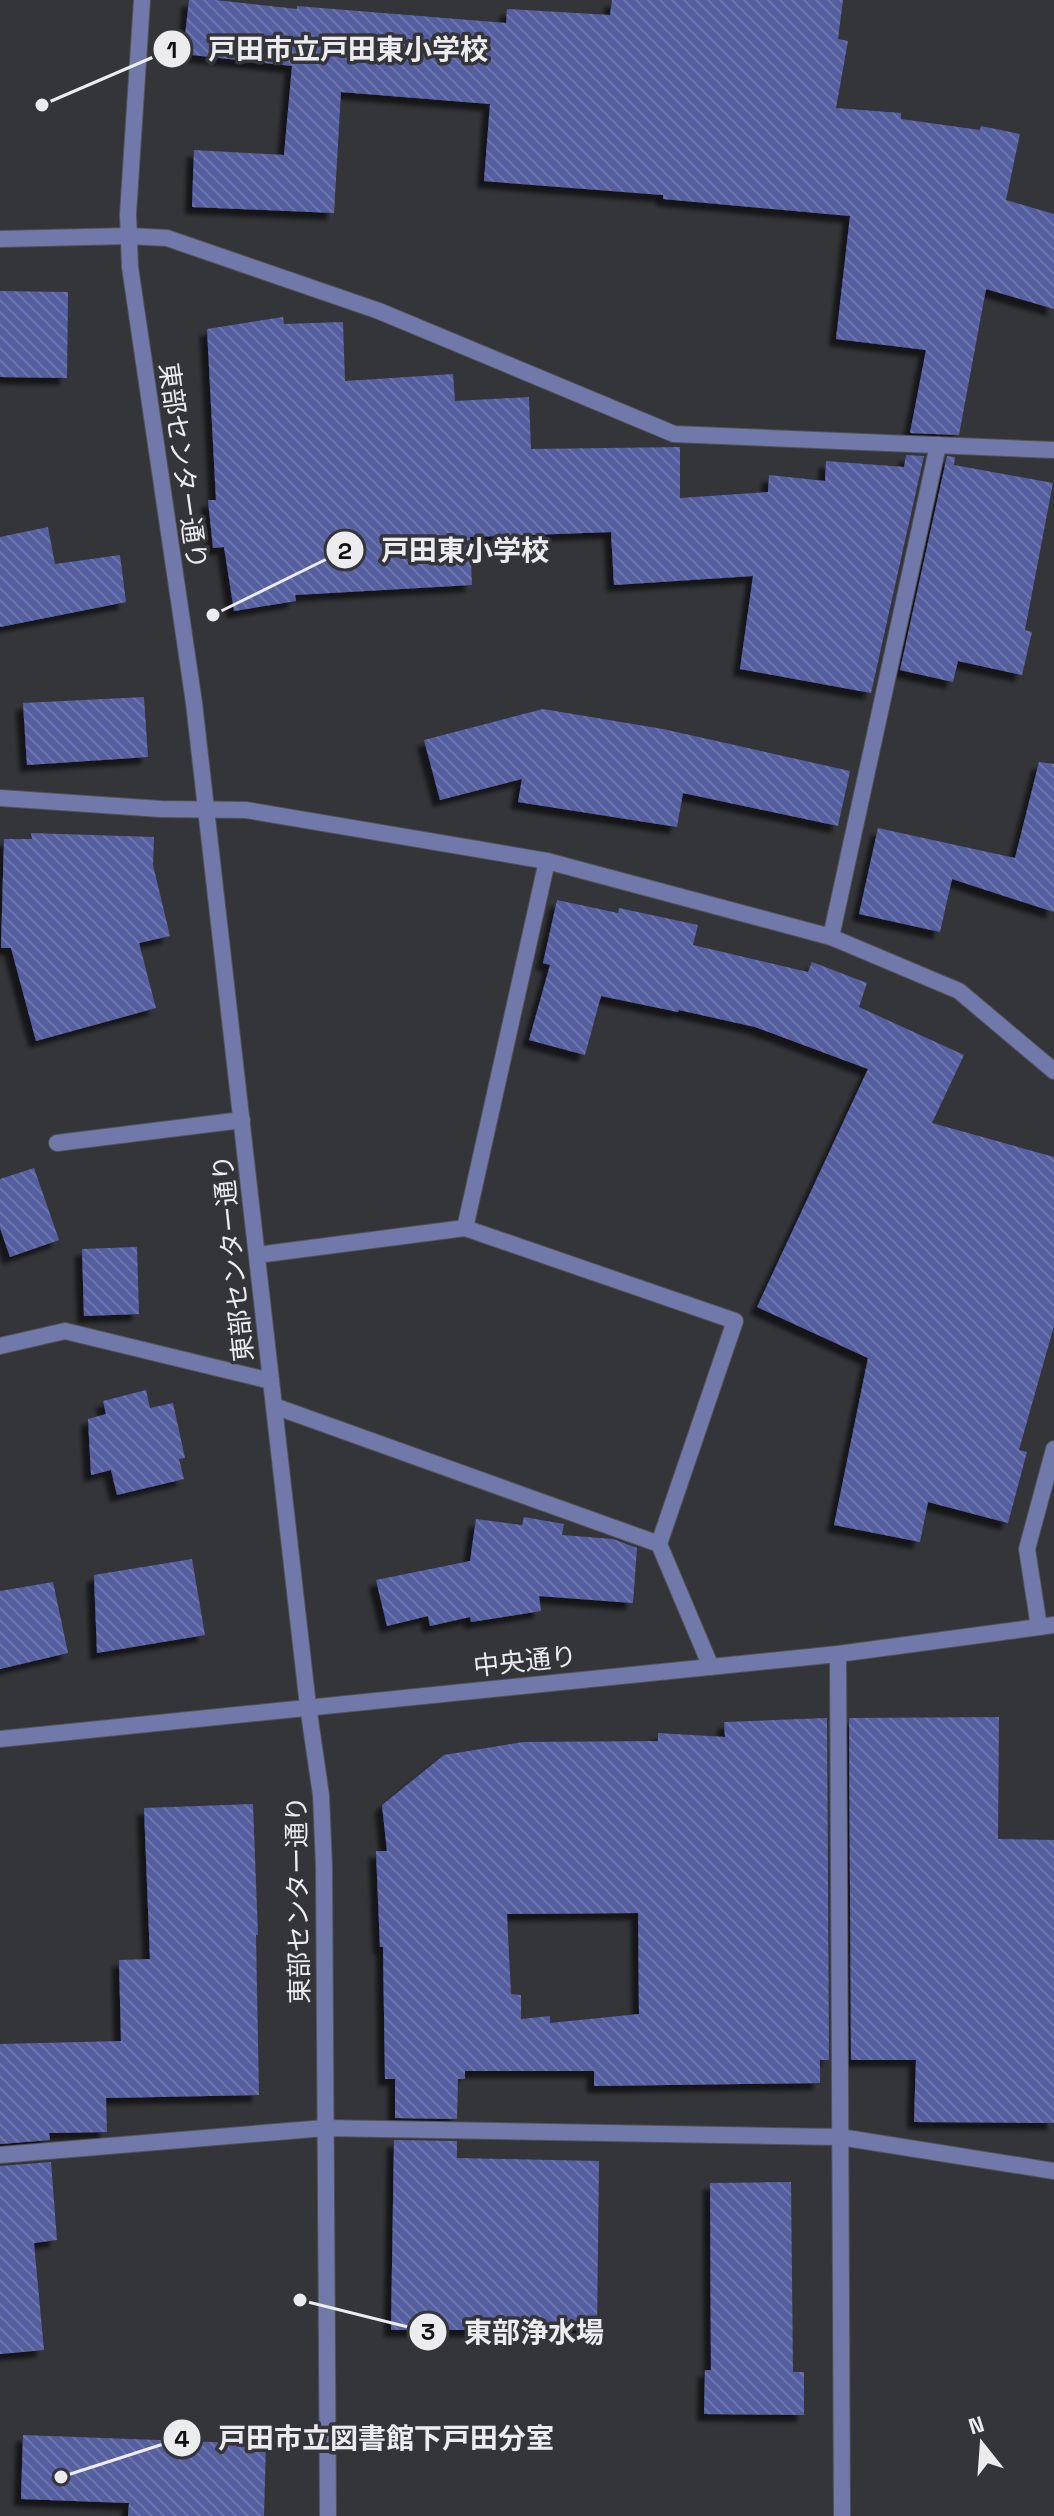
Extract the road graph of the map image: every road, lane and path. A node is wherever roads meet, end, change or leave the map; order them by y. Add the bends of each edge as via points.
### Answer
1 (142, 0) edge
2 (128, 236) junction
3 (0, 239) edge
4 (938, 445) junction
5 (1054, 450) edge
6 (0, 798) edge
7 (207, 809) junction
8 (547, 861) junction
9 (831, 937) junction
10 (1054, 1071) edge
11 (242, 1120) junction
12 (57, 1143) dead end
13 (465, 1228) junction
14 (257, 1255) junction
15 (0, 1346) edge
16 (271, 1381) junction
17 (274, 1406) junction
18 (1054, 1449) edge
19 (659, 1544) junction
20 (1046, 1626) edge
21 (838, 1654) junction
22 (711, 1667) junction
23 (308, 1706) junction
24 (0, 1739) edge
25 (325, 2128) junction
26 (840, 2137) junction
27 (0, 2155) edge
28 (1054, 2171) edge
29 (328, 2516) edge
30 (842, 2516) edge

1 - 2 street, 東部センター通り
2 - 3 street
2 - 4 street via 167,238 379,311 674,434
2 - 7 street, 東部センター通り
4 - 5 street
4 - 9 street
6 - 7 street
7 - 8 street via 246,810
7 - 11 street, 東部センター通り
8 - 9 street
8 - 13 street
9 - 10 street via 959,991
11 - 12 street
11 - 14 street, 東部センター通り
13 - 14 street
13 - 19 street via 735,1321
14 - 16 street, 東部センター通り
15 - 16 street via 65,1331
16 - 17 street, 東部センター通り
17 - 19 street
17 - 23 street, 東部センター通り
18 - 20 street via 1027,1549
19 - 22 street
20 - 21 street, 中央通り
21 - 22 street, 中央通り
21 - 26 street
22 - 23 street, 中央通り
23 - 24 street, 中央通り
23 - 25 street, 東部センター通り via 321,1795 324,1867
25 - 26 street
25 - 27 street
25 - 29 street, 東部センター通り
26 - 28 street
26 - 30 street

